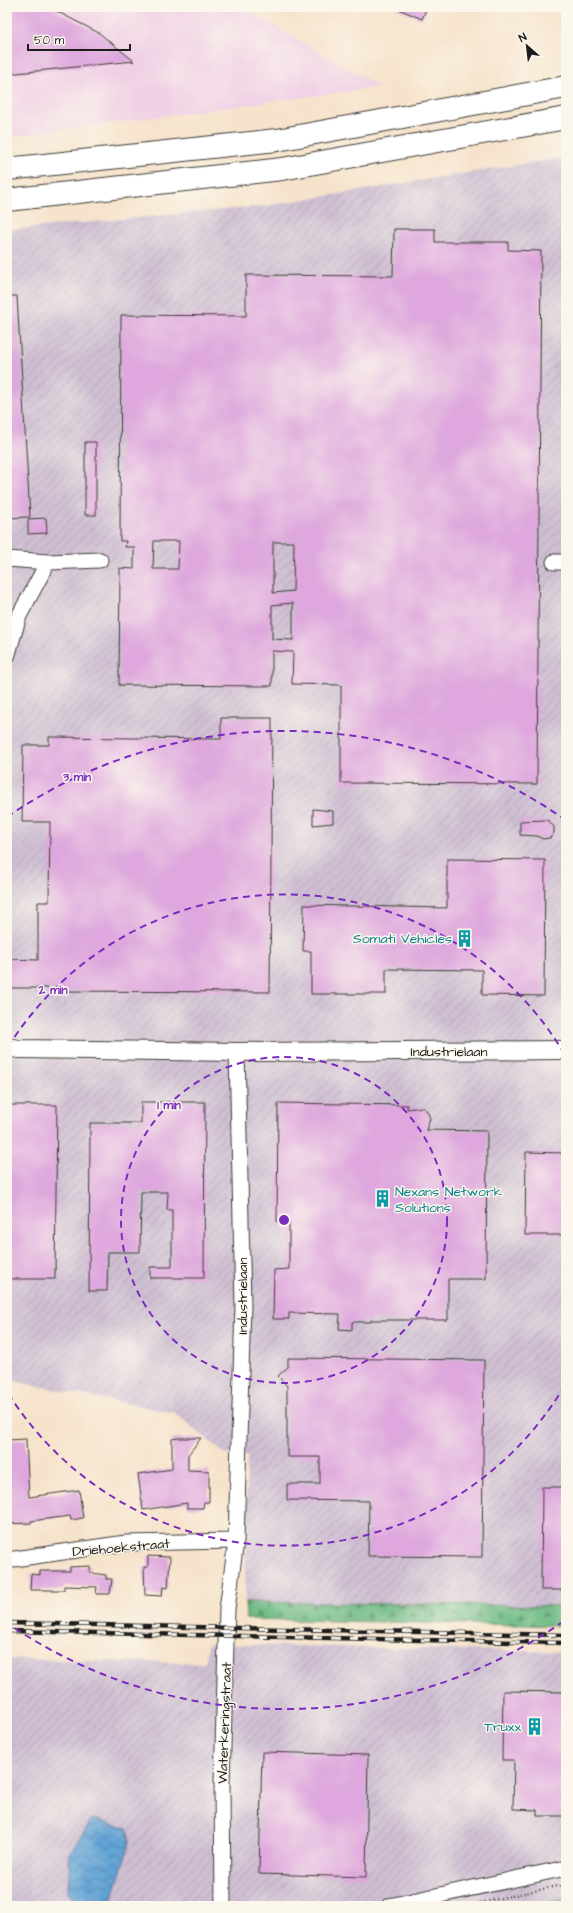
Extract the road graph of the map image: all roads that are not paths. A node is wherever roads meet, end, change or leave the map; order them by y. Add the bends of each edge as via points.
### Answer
1 (566, 87) edge
2 (566, 118) edge
3 (7, 169) edge
4 (7, 200) edge
5 (7, 558) edge
6 (100, 560) dead end
7 (48, 562) junction
8 (7, 657) edge
9 (7, 1047) edge
10 (566, 1050) edge
11 (237, 1052) junction
12 (236, 1541) junction
13 (7, 1560) edge
14 (566, 1868) edge
15 (223, 1906) edge
16 (389, 1906) edge

1 - 3 highway via 277,140
2 - 4 highway via 282,169
5 - 7 street
6 - 7 street
7 - 8 street via 19,616
9 - 11 street, Industrielaan
10 - 11 street, Industrielaan
11 - 12 street, Industrielaan via 243,1305
12 - 13 street, Driehoekstraat via 126,1543
12 - 15 street, Waterkeringstraat via 227,1609 222,1782
14 - 16 street

